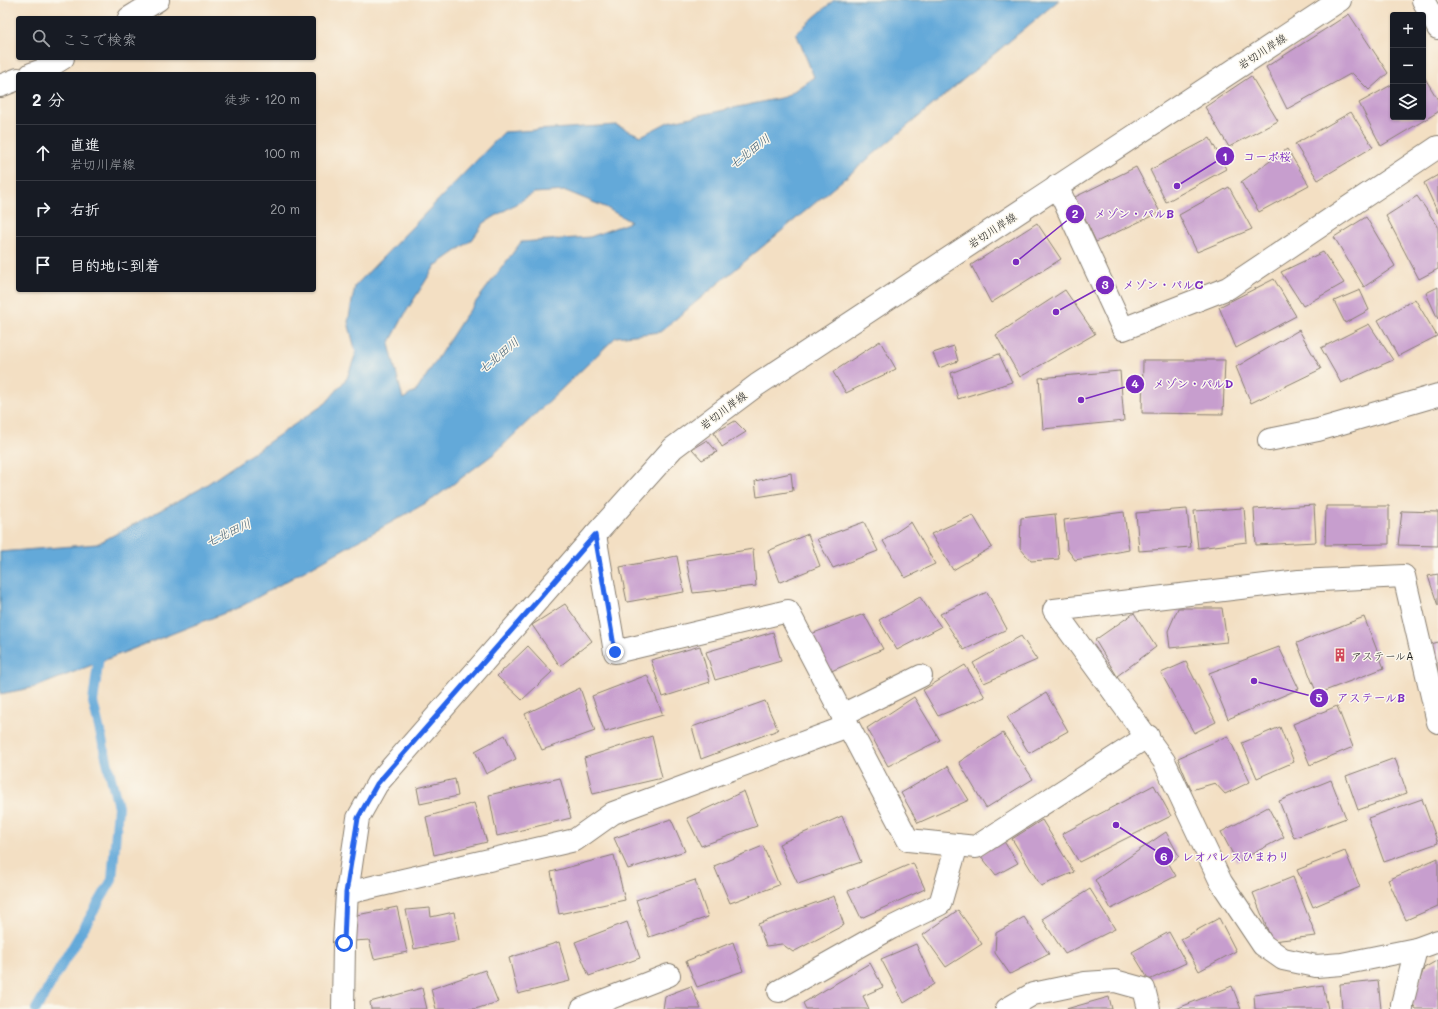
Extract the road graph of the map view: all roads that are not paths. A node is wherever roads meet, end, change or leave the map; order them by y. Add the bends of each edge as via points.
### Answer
1 (158, 0) edge
2 (1340, 0) edge
3 (1423, 0) edge
4 (132, 16) edge
5 (1438, 28) edge
6 (60, 60) edge
7 (37, 72) edge
8 (16, 80) edge
9 (0, 86) edge
10 (1438, 147) edge
11 (1057, 186) junction
12 (1438, 396) edge
13 (1268, 440) dead end
14 (595, 535) junction
15 (921, 676) dead end
16 (845, 721) junction
17 (1438, 722) edge
18 (1148, 736) junction
19 (957, 845) junction
20 (346, 893) junction
21 (1438, 941) edge
22 (1416, 949) junction
23 (669, 975) dead end
24 (778, 991) dead end
25 (343, 1009) edge
26 (582, 1009) edge
27 (1007, 1009) edge
28 (1149, 1009) edge
29 (1402, 1009) edge

1 - 4 street
2 - 11 street, 岩切川岸線
3 - 5 street
6 - 7 street
8 - 9 street
10 - 11 street via 1228,288 1123,329
11 - 14 street, 岩切川岸線 via 756,385 673,448
12 - 13 street via 1318,430
14 - 16 street via 615,652 788,611
14 - 20 street, 岩切川岸線 via 377,784 358,818
15 - 16 street
16 - 19 street via 908,840
16 - 20 street via 613,813 575,840
17 - 18 street via 1404,576 1299,581 1054,610
18 - 19 street via 976,847
18 - 22 street via 1164,761 1221,882 1263,945 1283,959 1316,966 1342,964
19 - 24 street via 940,904 891,928
20 - 25 street, 岩切川岸線
21 - 22 street
22 - 29 street
23 - 26 street
27 - 28 street via 1033,994 1085,983 1114,981 1144,989

